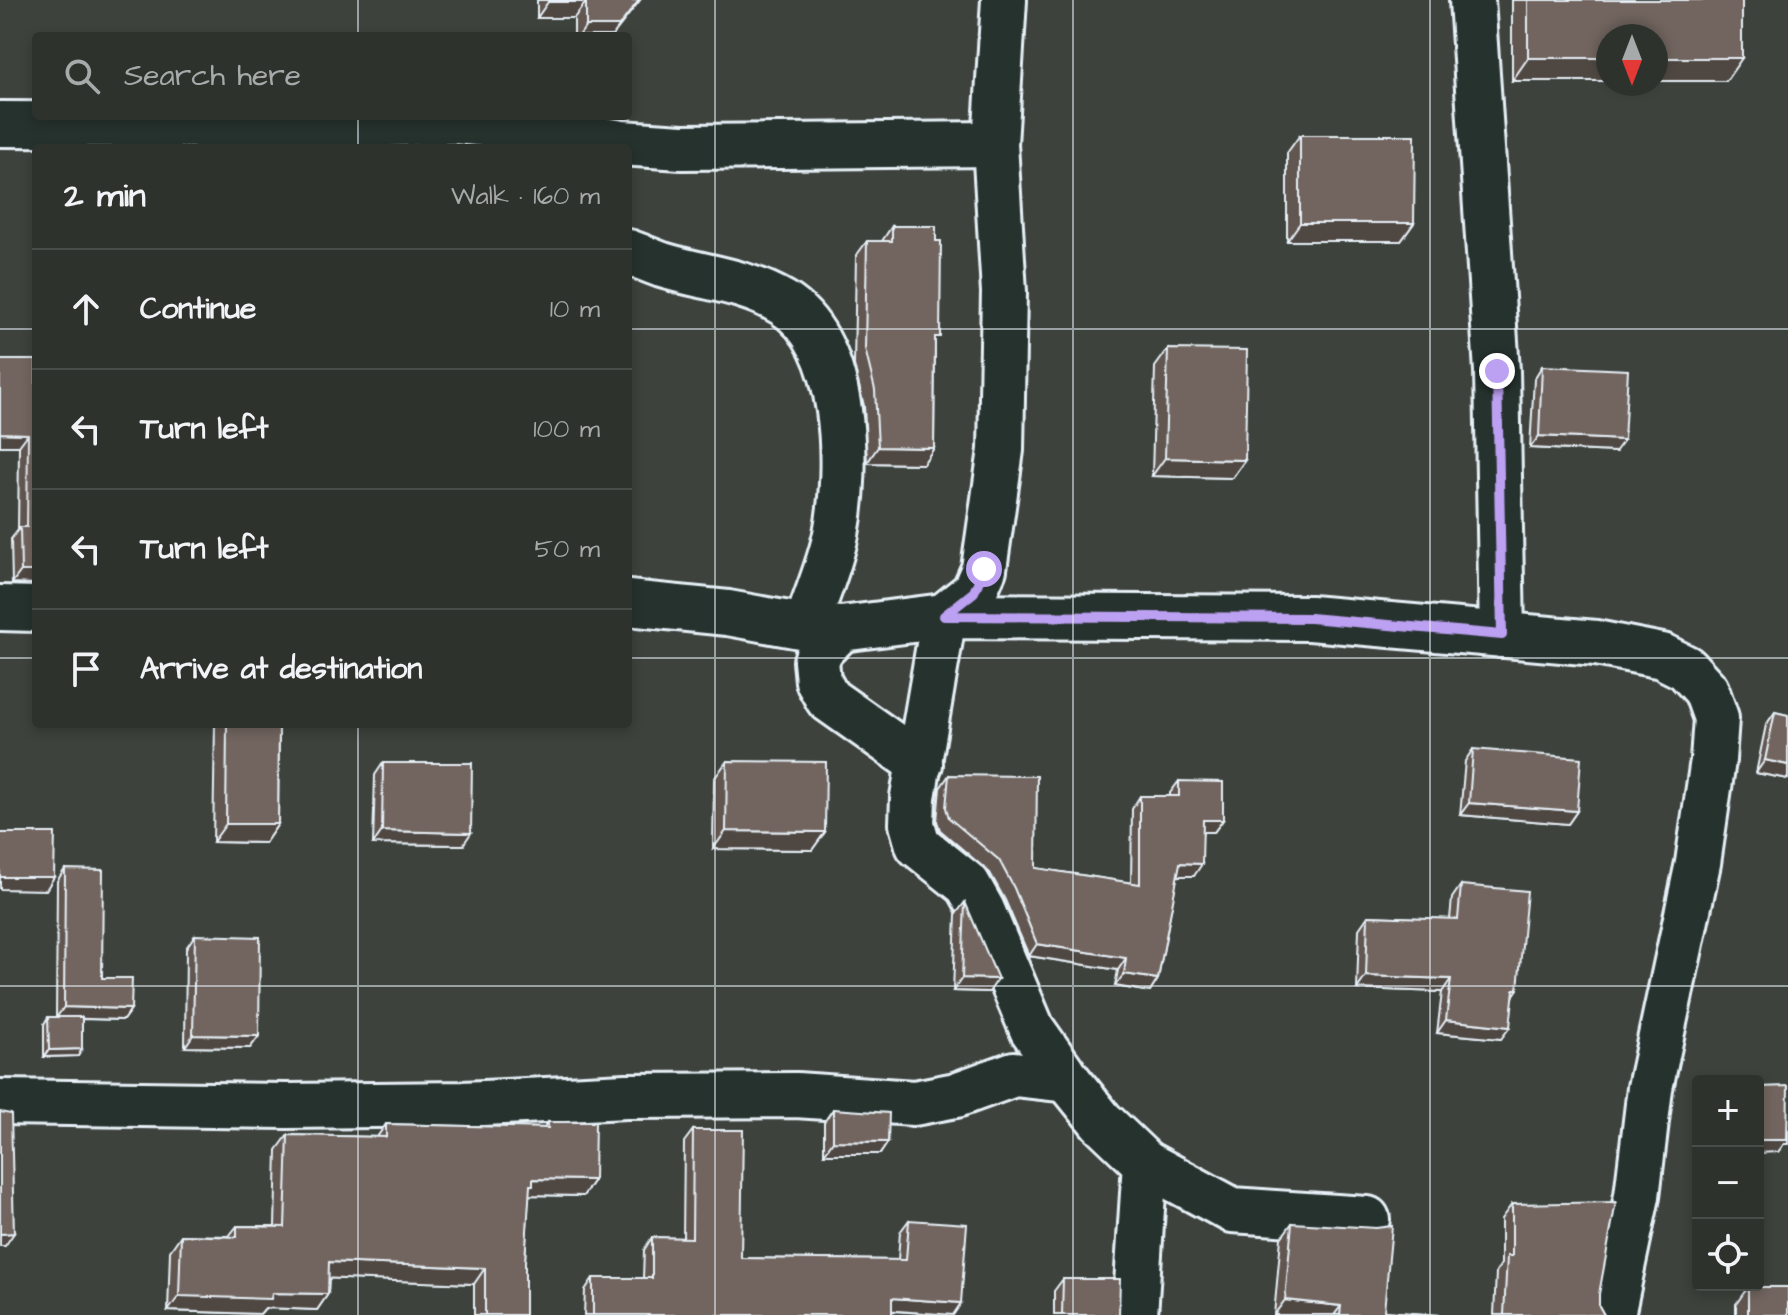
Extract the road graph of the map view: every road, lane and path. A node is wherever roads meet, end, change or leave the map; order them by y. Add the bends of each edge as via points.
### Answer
1 (1004, 0) edge
2 (1472, 0) edge
3 (0, 124) edge
4 (547, 138) edge
5 (995, 144) junction
6 (632, 253) edge
7 (632, 603) edge
8 (0, 608) edge
9 (32, 609) edge
10 (944, 616) junction
11 (824, 628) junction
12 (1502, 635) junction
13 (920, 764) junction
14 (1032, 1029) junction
15 (1014, 1074) junction
16 (1068, 1080) junction
17 (0, 1102) edge
18 (1145, 1163) junction
19 (1367, 1219) dead end
20 (1135, 1315) edge
21 (1612, 1315) edge

1 - 5 street
2 - 12 street via 1497,371
3 - 4 street via 343,126 454,121
4 - 5 street via 682,147
5 - 10 street via 1004,292 1001,450 984,569 974,592
6 - 11 street via 744,284 786,305 816,336 836,384 843,451
7 - 11 street
8 - 9 street
10 - 11 street
10 - 12 street via 1310,618
10 - 13 street
11 - 13 street via 816,661 818,681 828,699
12 - 21 street via 1596,643 1662,656 1686,668 1706,690 1716,718 1698,863 1650,1088 1637,1196
13 - 14 street via 912,824 918,845 968,885
14 - 15 street
14 - 16 street
15 - 16 street
15 - 17 street via 956,1095 914,1103 796,1095 463,1104
16 - 18 street
18 - 19 street via 1232,1210
18 - 20 street

